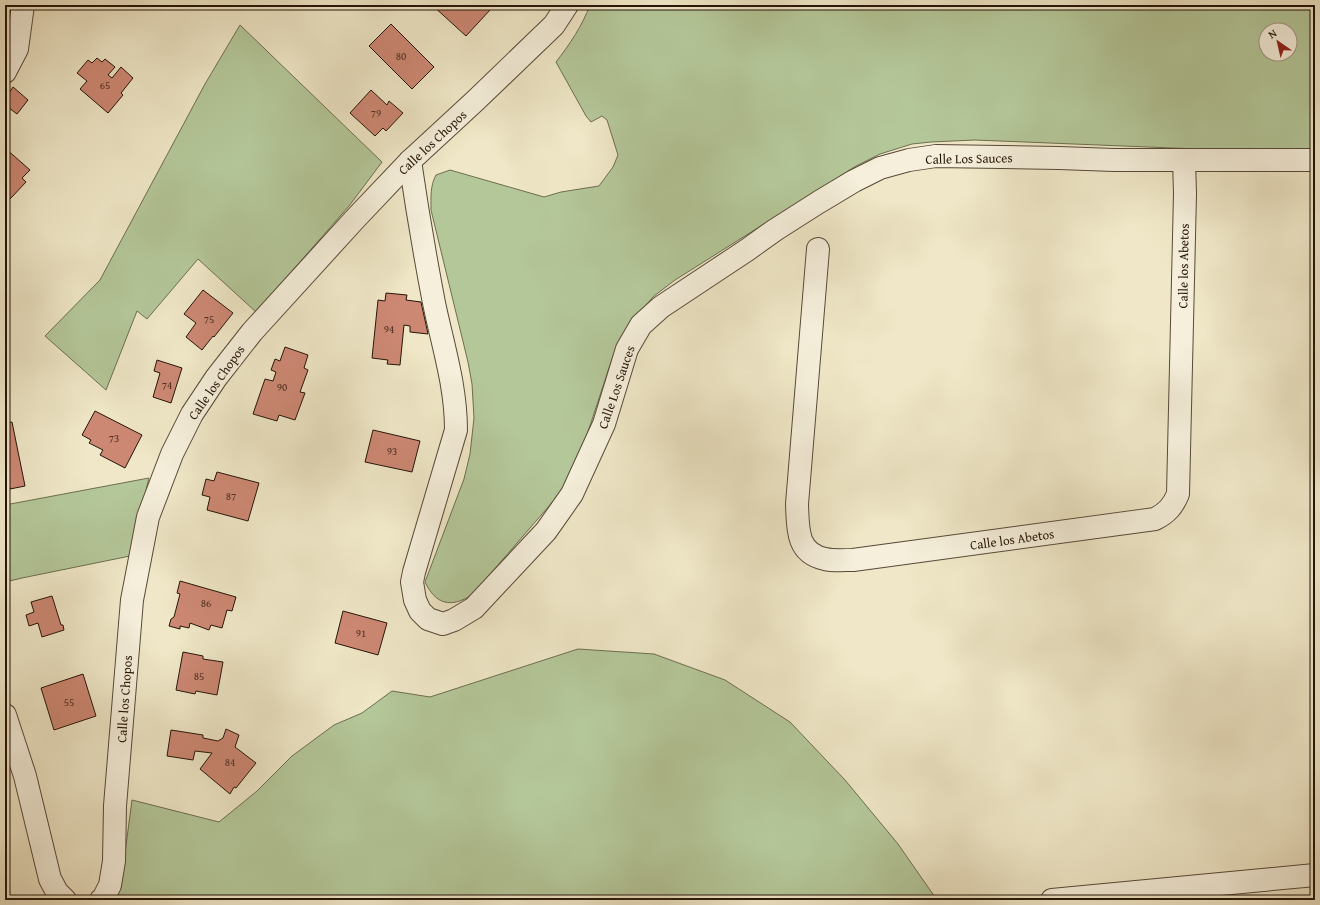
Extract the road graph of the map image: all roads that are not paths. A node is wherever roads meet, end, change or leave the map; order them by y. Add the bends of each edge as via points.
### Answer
1 (24, 5) edge
2 (567, 5) edge
3 (5, 72) edge
4 (1184, 160) junction
5 (1315, 160) edge
6 (410, 161) junction
7 (818, 249) dead end
8 (5, 715) edge
9 (1315, 875) edge
10 (65, 900) edge
11 (101, 900) edge
12 (1052, 900) edge

1 - 3 street via 17,49
2 - 6 street, Calle los Chopos via 554,25
4 - 5 street, Calle Los Sauces
4 - 6 street, Calle Los Sauces via 936,156 909,160 880,168 774,230 661,307 641,325 627,349 604,424 572,494 546,531 491,591 474,608 443,624 428,619 420,611 412,582 456,430 456,408 433,297
4 - 7 street, Calle los Abetos via 1178,494 1165,514 1155,519 852,560 826,560 807,551 798,530 797,504
6 - 11 street, Calle los Chopos via 252,332 192,414 172,454 148,517 132,600 115,806 114,861 110,885
8 - 10 street via 25,776 50,879
9 - 12 street

